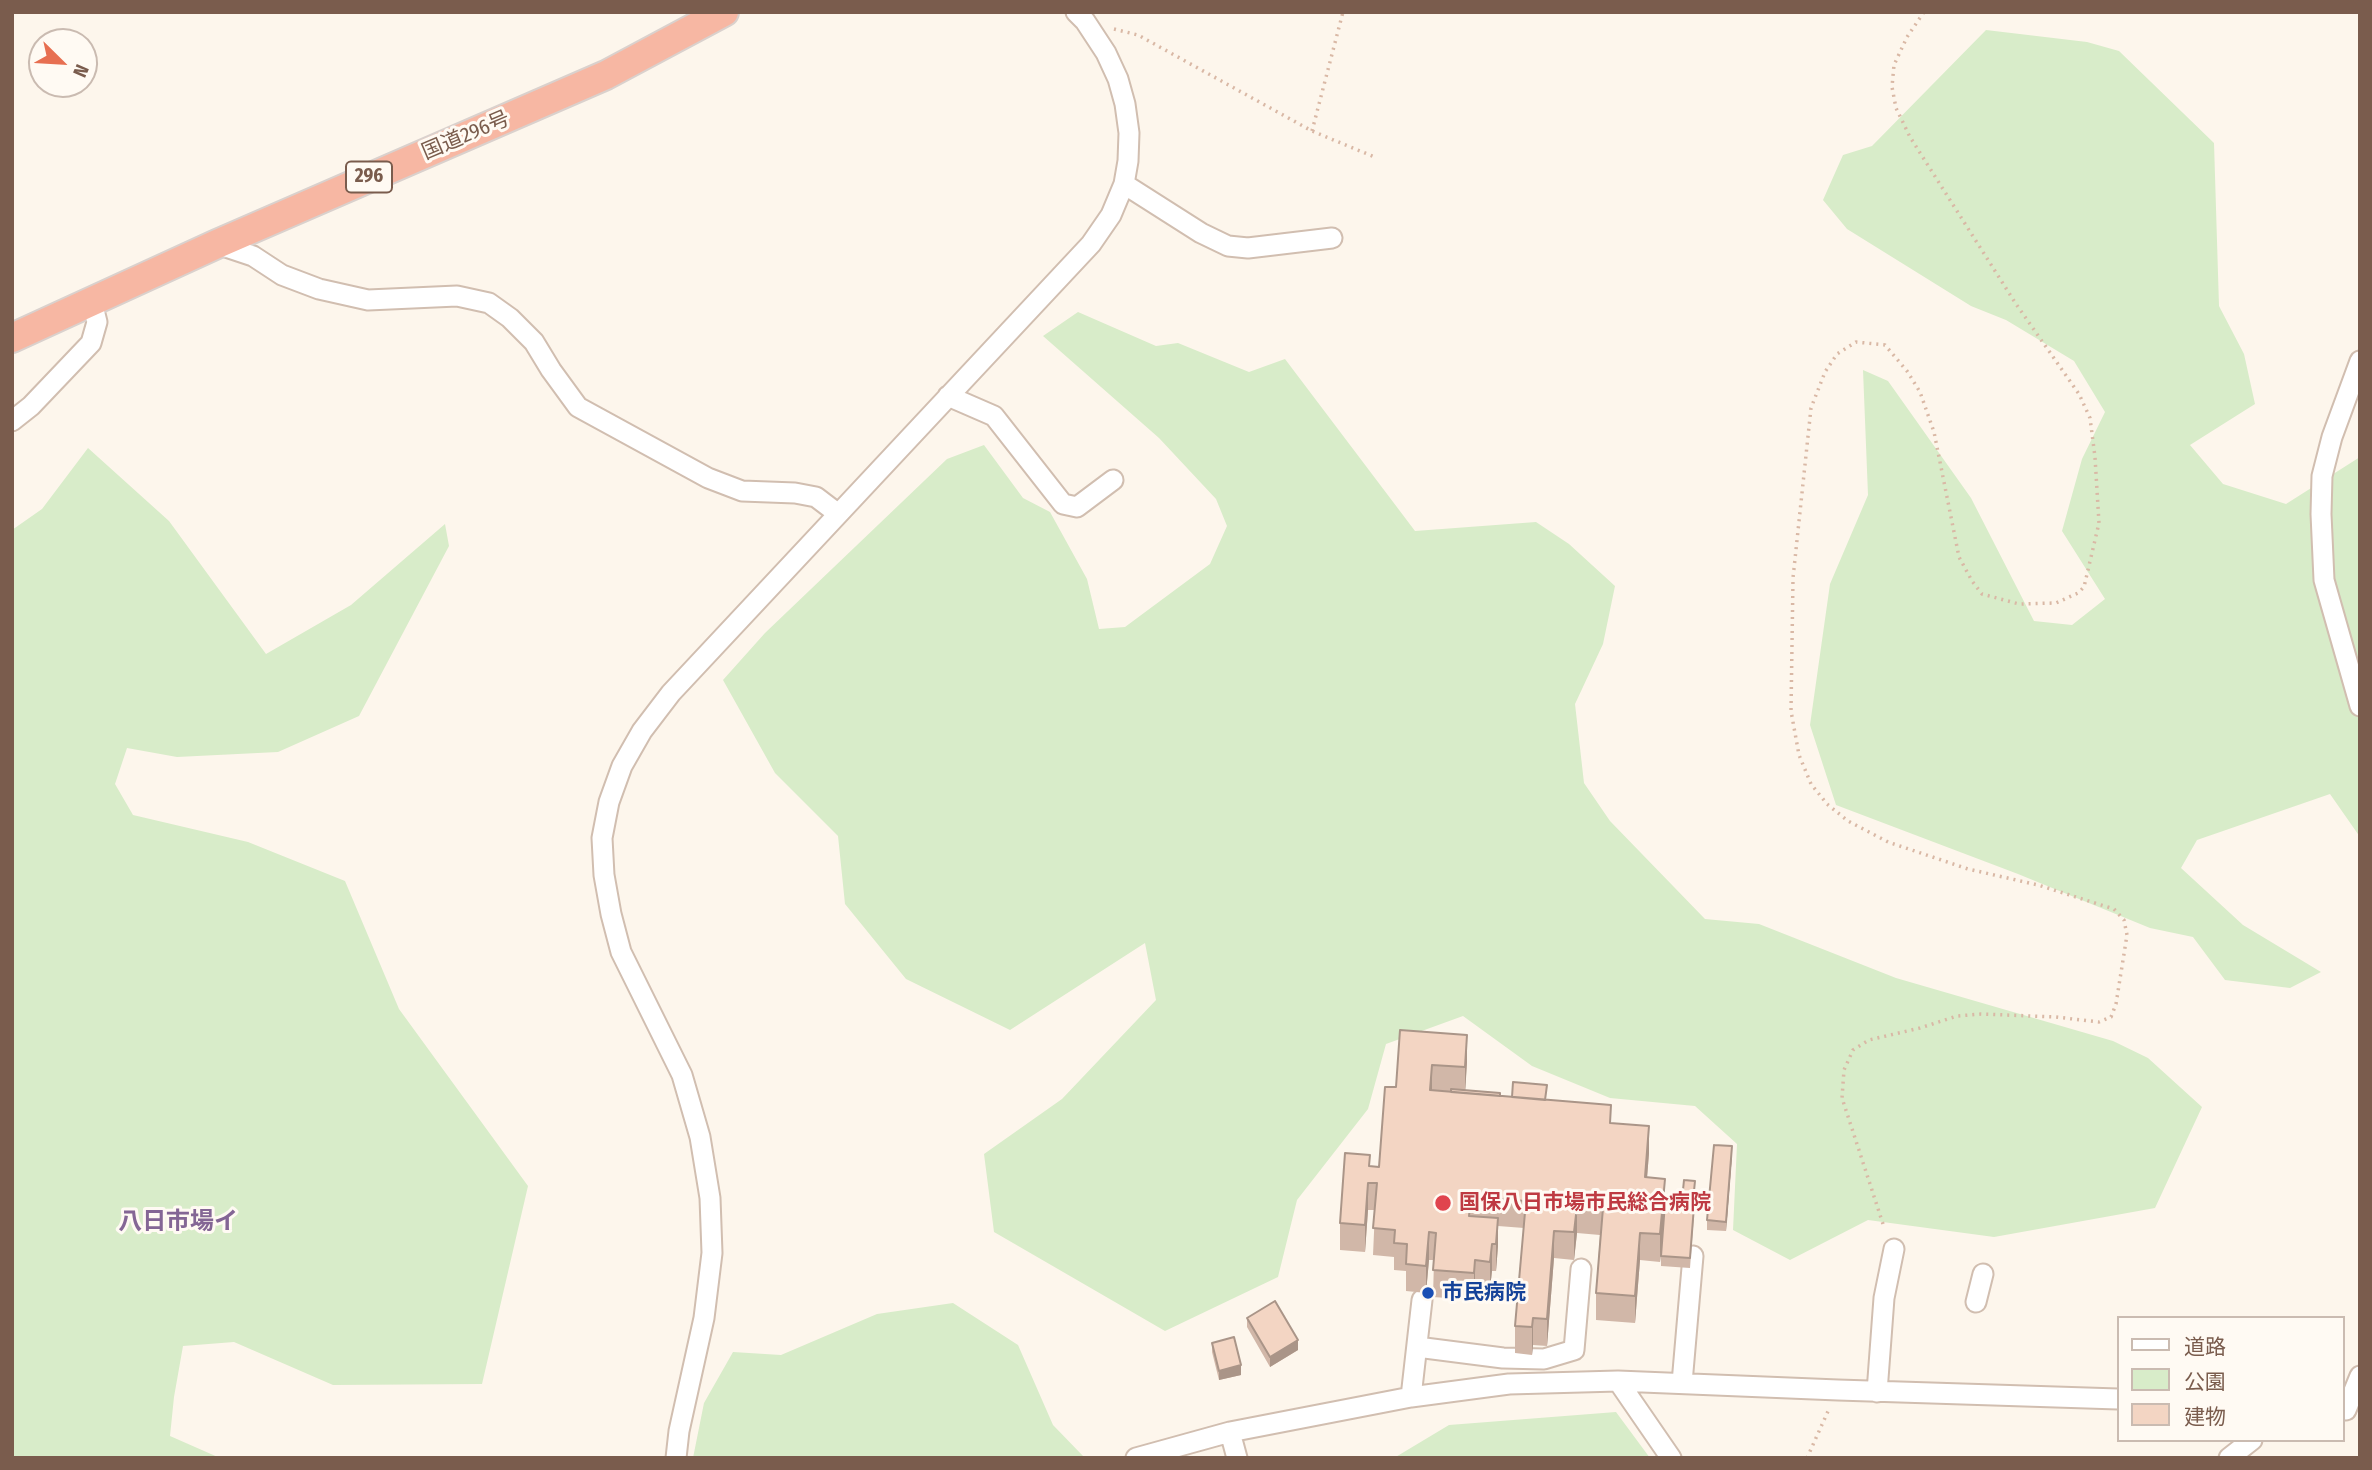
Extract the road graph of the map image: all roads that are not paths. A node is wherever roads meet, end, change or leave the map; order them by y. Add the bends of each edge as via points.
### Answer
1 (724, 12) edge
2 (1080, 17) edge
3 (1124, 184) junction
4 (1332, 238) dead end
5 (217, 244) junction
6 (92, 302) junction
7 (12, 338) edge
8 (2360, 361) edge
9 (948, 396) junction
10 (12, 421) edge
11 (1113, 480) dead end
12 (837, 513) junction
13 (2360, 706) edge
14 (1894, 1249) dead end
15 (1693, 1256) edge
16 (1581, 1269) dead end
17 (1983, 1274) dead end
18 (1422, 1300) dead end
19 (1976, 1302) dead end
20 (1417, 1347) junction
21 (2360, 1376) edge
22 (1618, 1381) junction
23 (1682, 1383) junction
24 (1877, 1392) junction
25 (1411, 1397) junction
26 (2116, 1399) edge
27 (2349, 1410) edge
28 (1230, 1432) junction
29 (2249, 1442) edge
30 (676, 1458) edge
31 (1136, 1458) edge
32 (1237, 1458) edge
33 (1671, 1458) edge
34 (2229, 1458) edge

1 - 5 highway, 国道296号 / 296 via 595,80
2 - 3 street via 1106,53 1125,104 1129,133
3 - 4 street via 1228,246 1248,248
3 - 9 street via 1111,215 1091,244
5 - 6 highway, 国道296号 / 296
5 - 12 street via 253,256 282,275 319,289 368,300 457,296 489,303 534,342 578,407 708,478 742,491 816,497
6 - 7 highway, 国道296号 / 296
6 - 10 street via 97,322 91,343
8 - 13 street via 2322,476 2321,514 2324,580
9 - 11 street via 994,416 1063,504 1077,508
9 - 12 street
12 - 30 street via 671,692 642,731 622,766 602,838 604,875 621,951 682,1075 700,1137 710,1198 712,1253 704,1318
14 - 24 street via 1884,1298
15 - 23 street
16 - 20 street via 1574,1350 1544,1359
17 - 19 street
18 - 20 street
20 - 25 street
21 - 27 street
22 - 23 street
22 - 25 street via 1509,1384
22 - 33 street
23 - 24 street
24 - 26 street
25 - 28 street
28 - 31 street
28 - 32 street
29 - 34 street

